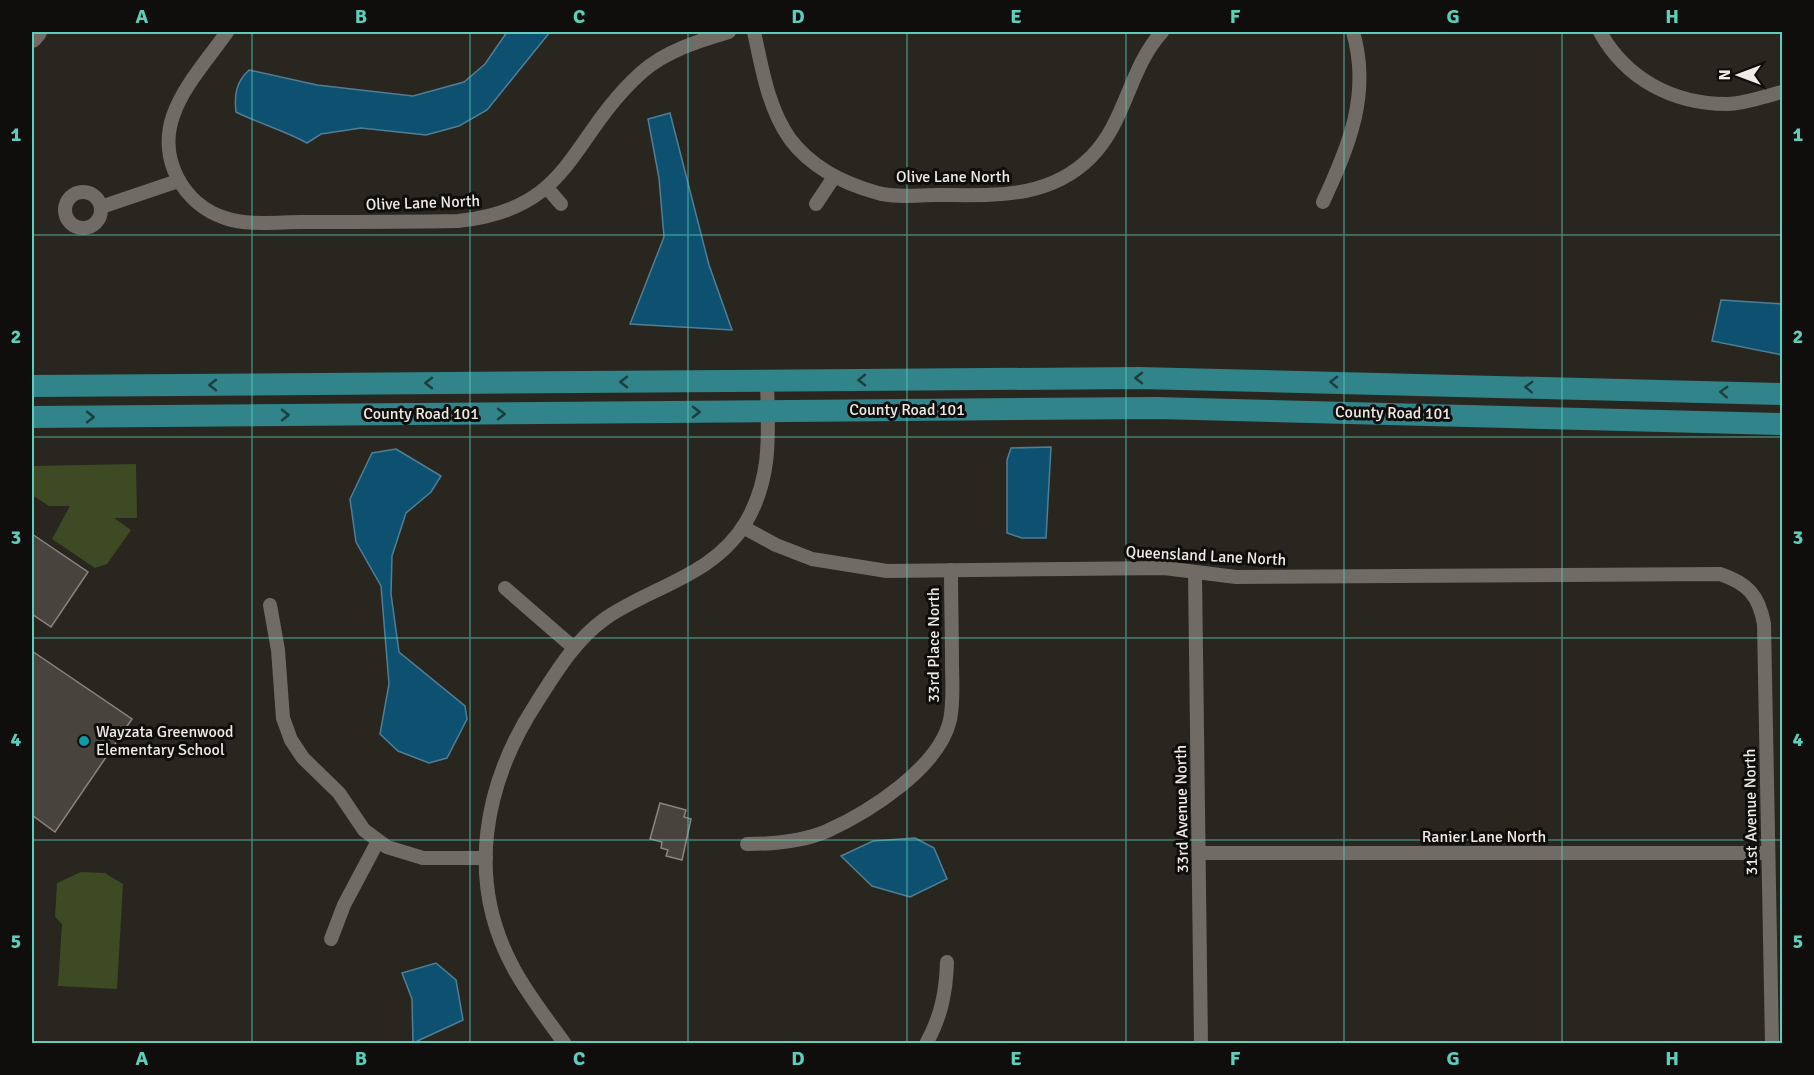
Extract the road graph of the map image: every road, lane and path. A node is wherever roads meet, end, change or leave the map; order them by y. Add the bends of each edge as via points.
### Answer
1 (37, 32) edge
2 (227, 32) edge
3 (729, 32) edge
4 (754, 32) edge
5 (1162, 32) edge
6 (1353, 32) edge
7 (1600, 32) edge
8 (32, 38) edge
9 (1782, 92) edge
10 (834, 177) junction
11 (178, 181) junction
12 (548, 189) junction
13 (1323, 202) dead end
14 (561, 204) dead end
15 (816, 204) dead end
16 (101, 207) dead end
17 (767, 381) junction
18 (32, 386) edge
19 (1782, 394) edge
20 (767, 412) junction
21 (32, 417) edge
22 (1782, 424) edge
23 (743, 527) junction
24 (951, 570) junction
25 (1194, 573) junction
26 (1746, 585) joint
27 (505, 588) dead end
28 (270, 605) dead end
29 (574, 648) junction
30 (378, 842) junction
31 (747, 844) dead end
32 (1200, 853) junction
33 (1768, 853) junction
34 (486, 858) junction
35 (332, 939) dead end
36 (947, 962) dead end
37 (565, 1044) edge
38 (926, 1044) edge
39 (1201, 1044) edge
40 (1772, 1044) edge

1 - 8 street
2 - 11 street via 173,116 168,138 170,160
3 - 12 street, Olive Lane North via 670,53 644,70 601,117
4 - 10 street, Olive Lane North via 765,84 790,139
5 - 10 street, Olive Lane North via 1139,65 1107,138 1090,157 1049,186 1000,195 880,194
6 - 13 street via 1360,66 1360,99 1354,130
7 - 9 street via 1619,60 1663,92 1690,100 1730,104
10 - 15 street
11 - 12 street, Olive Lane North via 208,211 248,222 485,218 510,211
11 - 16 street
12 - 14 street
17 -> 18 main road, County Road 101
19 -> 17 main road, County Road 101 via 1139,378
17 - 20 street
21 -> 20 main road, County Road 101
20 - 22 main road, County Road 101 via 1156,408
20 - 23 street via 767,468 759,497
23 - 24 street, Queensland Lane North via 812,559 849,567
23 - 29 street via 705,566 604,619
24 - 25 street, Queensland Lane North via 1164,568
24 - 31 street, 33rd Place North via 949,722 925,766 905,783 826,831 774,844
25 - 26 street, Queensland Lane North via 1236,578 1720,574
25 - 32 street, 33rd Avenue North
26 - 33 street, 31st Avenue North via 1756,597 1764,624
27 - 29 street
28 - 30 street via 283,718 291,740
29 - 34 street via 507,753 487,825
30 - 34 street via 423,858
30 - 35 street via 348,897
32 - 33 street, Ranier Lane North
32 - 39 street, 33rd Avenue North
33 - 40 street, 31st Avenue North
34 - 37 street via 489,899 513,968
36 - 38 street via 946,991

